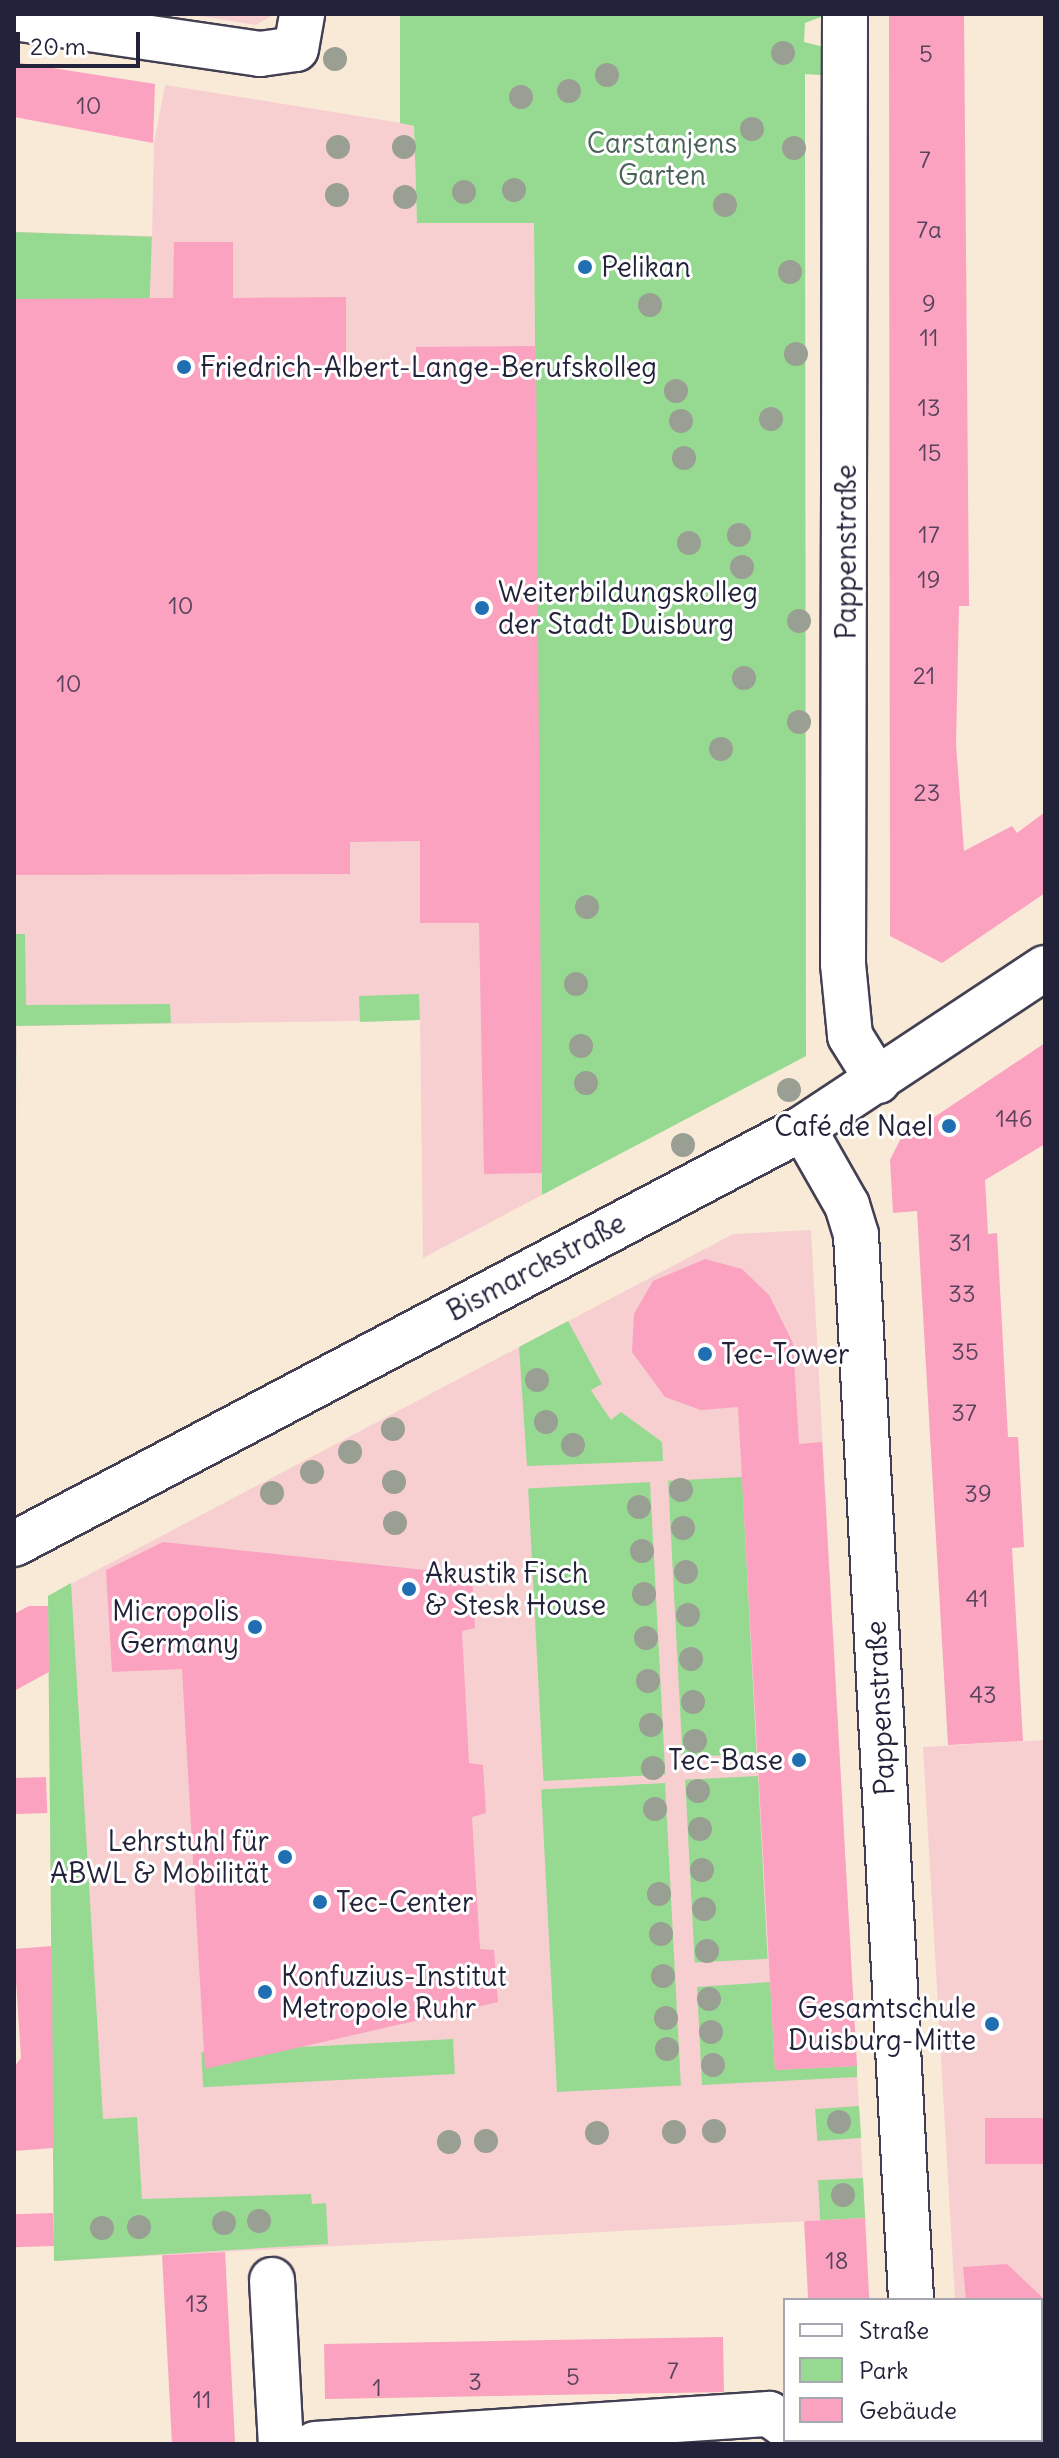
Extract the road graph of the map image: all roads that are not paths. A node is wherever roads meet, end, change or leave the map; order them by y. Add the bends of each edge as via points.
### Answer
1 (845, 14) edge
2 (14, 18) edge
3 (299, 32) edge
4 (1045, 968) edge
5 (878, 1081) junction
6 (803, 1128) junction
7 (14, 1544) edge
8 (272, 2280) dead end
9 (911, 2298) edge
10 (783, 2424) edge
11 (281, 2444) edge
12 (315, 2444) edge

1 - 5 street, Pappenstraße via 843,964 850,1036
2 - 3 street via 260,54
4 - 5 street, Bismarckstraße
5 - 6 street, Bismarckstraße
6 - 7 street, Bismarckstraße
6 - 9 street, Pappenstraße via 847,1205 856,1235
8 - 11 street
10 - 12 street via 769,2414

